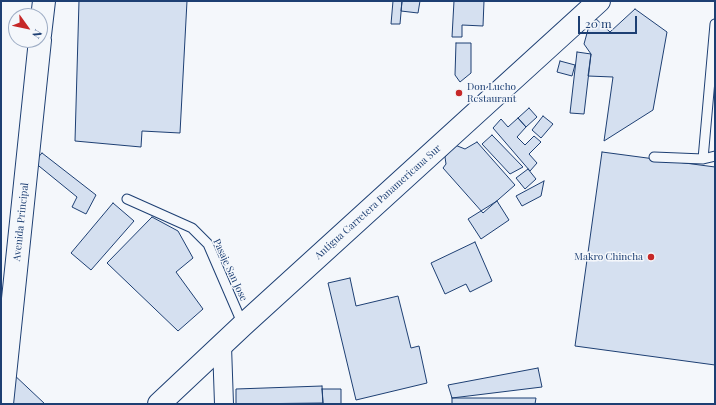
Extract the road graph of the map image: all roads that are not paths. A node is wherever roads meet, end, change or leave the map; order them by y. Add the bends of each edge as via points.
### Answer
1 (598, 1) edge
2 (715, 24) edge
3 (39, 48) edge
4 (715, 156) edge
5 (654, 157) dead end
6 (703, 159) junction
7 (126, 199) dead end
8 (243, 325) junction
9 (222, 346) junction
10 (2, 404) edge
11 (159, 404) edge
12 (224, 404) edge

1 - 8 main road, Antigua Carretera Panamericana Sur
2 - 6 lane
3 - 10 main road, Avenida Principal
4 - 6 lane
5 - 6 lane
7 - 8 lane, Pasaje San Jose via 192,228 208,244
8 - 9 main road, Antigua Carretera Panamericana Sur
9 - 11 main road, Antigua Carretera Panamericana Sur
9 - 12 street

